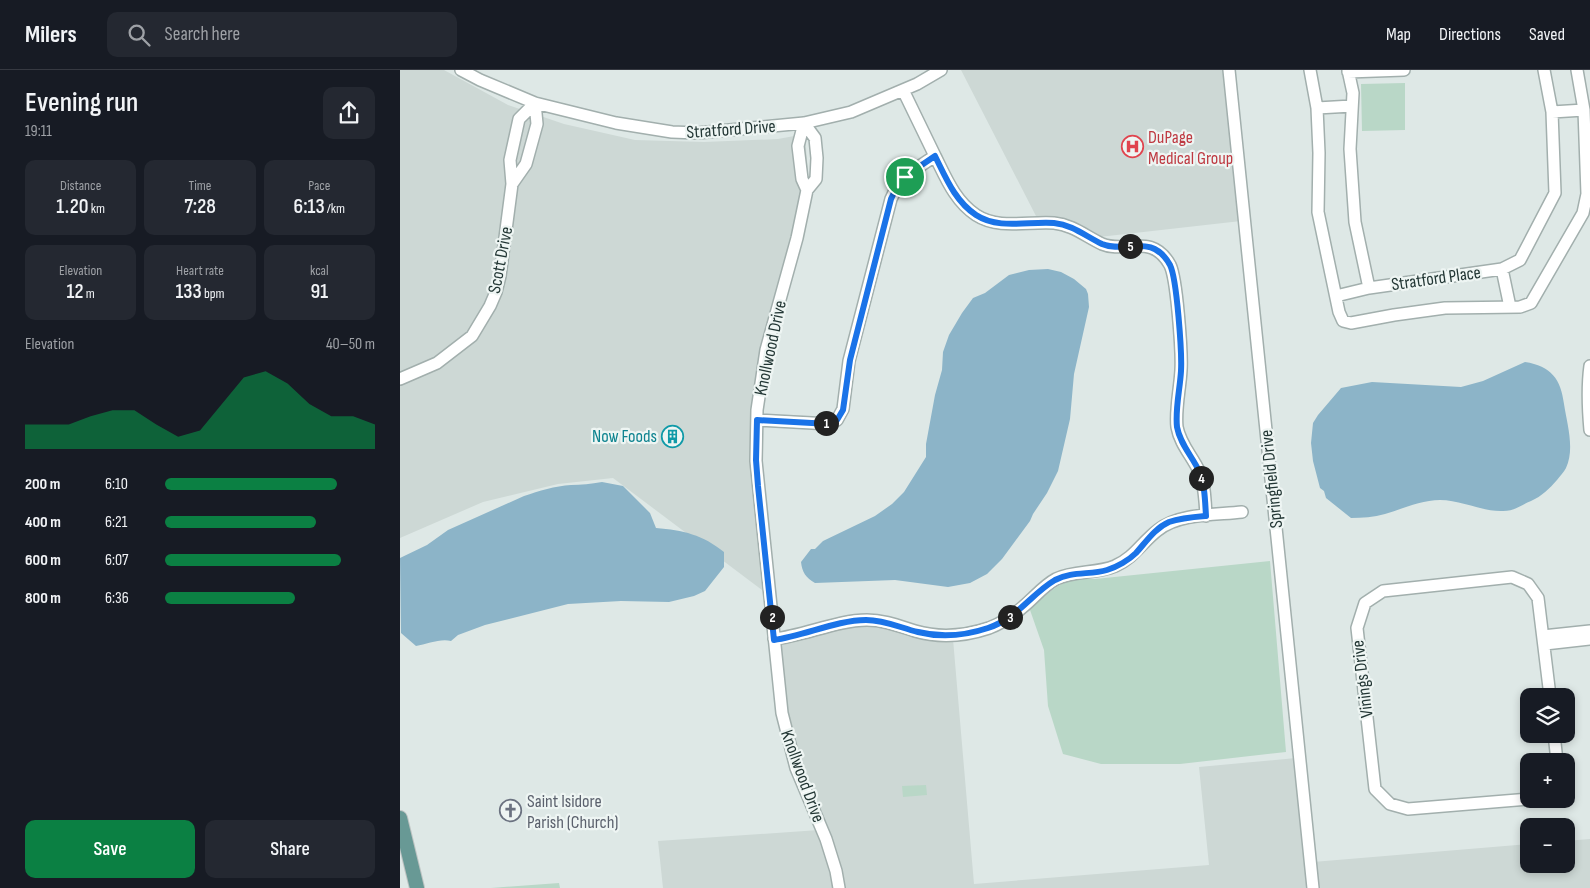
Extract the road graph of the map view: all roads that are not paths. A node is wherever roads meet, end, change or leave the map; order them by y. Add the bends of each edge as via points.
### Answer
1 (461, 70) edge
2 (941, 70) edge
3 (1229, 70) edge
4 (1310, 70) edge
5 (1404, 70) edge
6 (1544, 70) edge
7 (1577, 70) edge
8 (1348, 71) edge
9 (904, 90) junction
10 (535, 103) junction
11 (1352, 106) junction
12 (1317, 108) junction
13 (1586, 109) edge
14 (1552, 112) junction
15 (804, 123) junction
16 (935, 156) junction
17 (512, 184) junction
18 (807, 190) junction
19 (1502, 269) junction
20 (1369, 288) junction
21 (1336, 296) junction
22 (1510, 308) junction
23 (1590, 366) edge
24 (400, 379) edge
25 (757, 420) junction
26 (1590, 430) edge
27 (1242, 512) dead end
28 (1206, 516) junction
29 (1590, 631) edge
30 (1590, 639) edge
31 (774, 640) junction
32 (1544, 640) junction
33 (1549, 688) edge
34 (1520, 800) edge
35 (400, 818) edge
36 (417, 888) edge
37 (839, 888) edge
38 (1313, 888) edge

1 - 10 street, Stratford Drive
2 - 9 street, Stratford Drive
3 - 38 street, Springfield Drive
4 - 12 street
5 - 8 street, Stratford Place
6 - 14 street, Stratford Place
7 - 13 street
8 - 11 street, Stratford Place
9 - 15 street, Stratford Drive via 851,112
9 - 16 street
10 - 15 street, Stratford Drive via 616,123 672,132 697,133
10 - 17 street, Scott Drive via 537,124 526,164
10 - 17 street, Scott Drive via 519,119 510,160
11 - 12 street
11 - 20 street, Stratford Place via 1350,149 1355,222
12 - 21 street via 1318,212
13 - 14 street
13 - 22 street via 1588,194 1583,213 1531,303
14 - 19 street, Stratford Place via 1555,193 1520,260
15 - 18 street, Knollwood Drive via 798,146 802,179
15 - 18 street, Knollwood Drive via 815,138 817,158 816,179
16 - 25 street via 905,177 891,199 850,360 844,406 839,418 830,424
16 - 28 street via 962,204 988,221 1066,225 1103,244 1152,248 1166,260 1174,281 1182,367 1177,426 1181,441 1199,470
17 - 24 street, Scott Drive via 500,276 490,306 472,336 437,363
18 - 25 street, Knollwood Drive via 766,350
19 - 20 street, Stratford Place
19 - 22 street
20 - 21 street
21 - 22 street via 1343,321 1351,323 1445,308
23 - 26 street via 1587,386
25 - 31 street, Knollwood Drive via 758,486
27 - 28 street
28 - 31 street via 1168,523 1122,563 1106,570 1073,573 1057,579 1042,588 1014,615 978,631 940,636 865,620
29 - 32 street
30 - 32 street
31 - 37 street, Knollwood Drive via 788,743 826,839
32 - 33 street, Vinings Drive
32 - 34 street, Vinings Drive via 1538,598 1528,584 1512,577 1383,591 1365,603 1357,628 1375,789 1390,804 1408,809
35 - 36 main road

